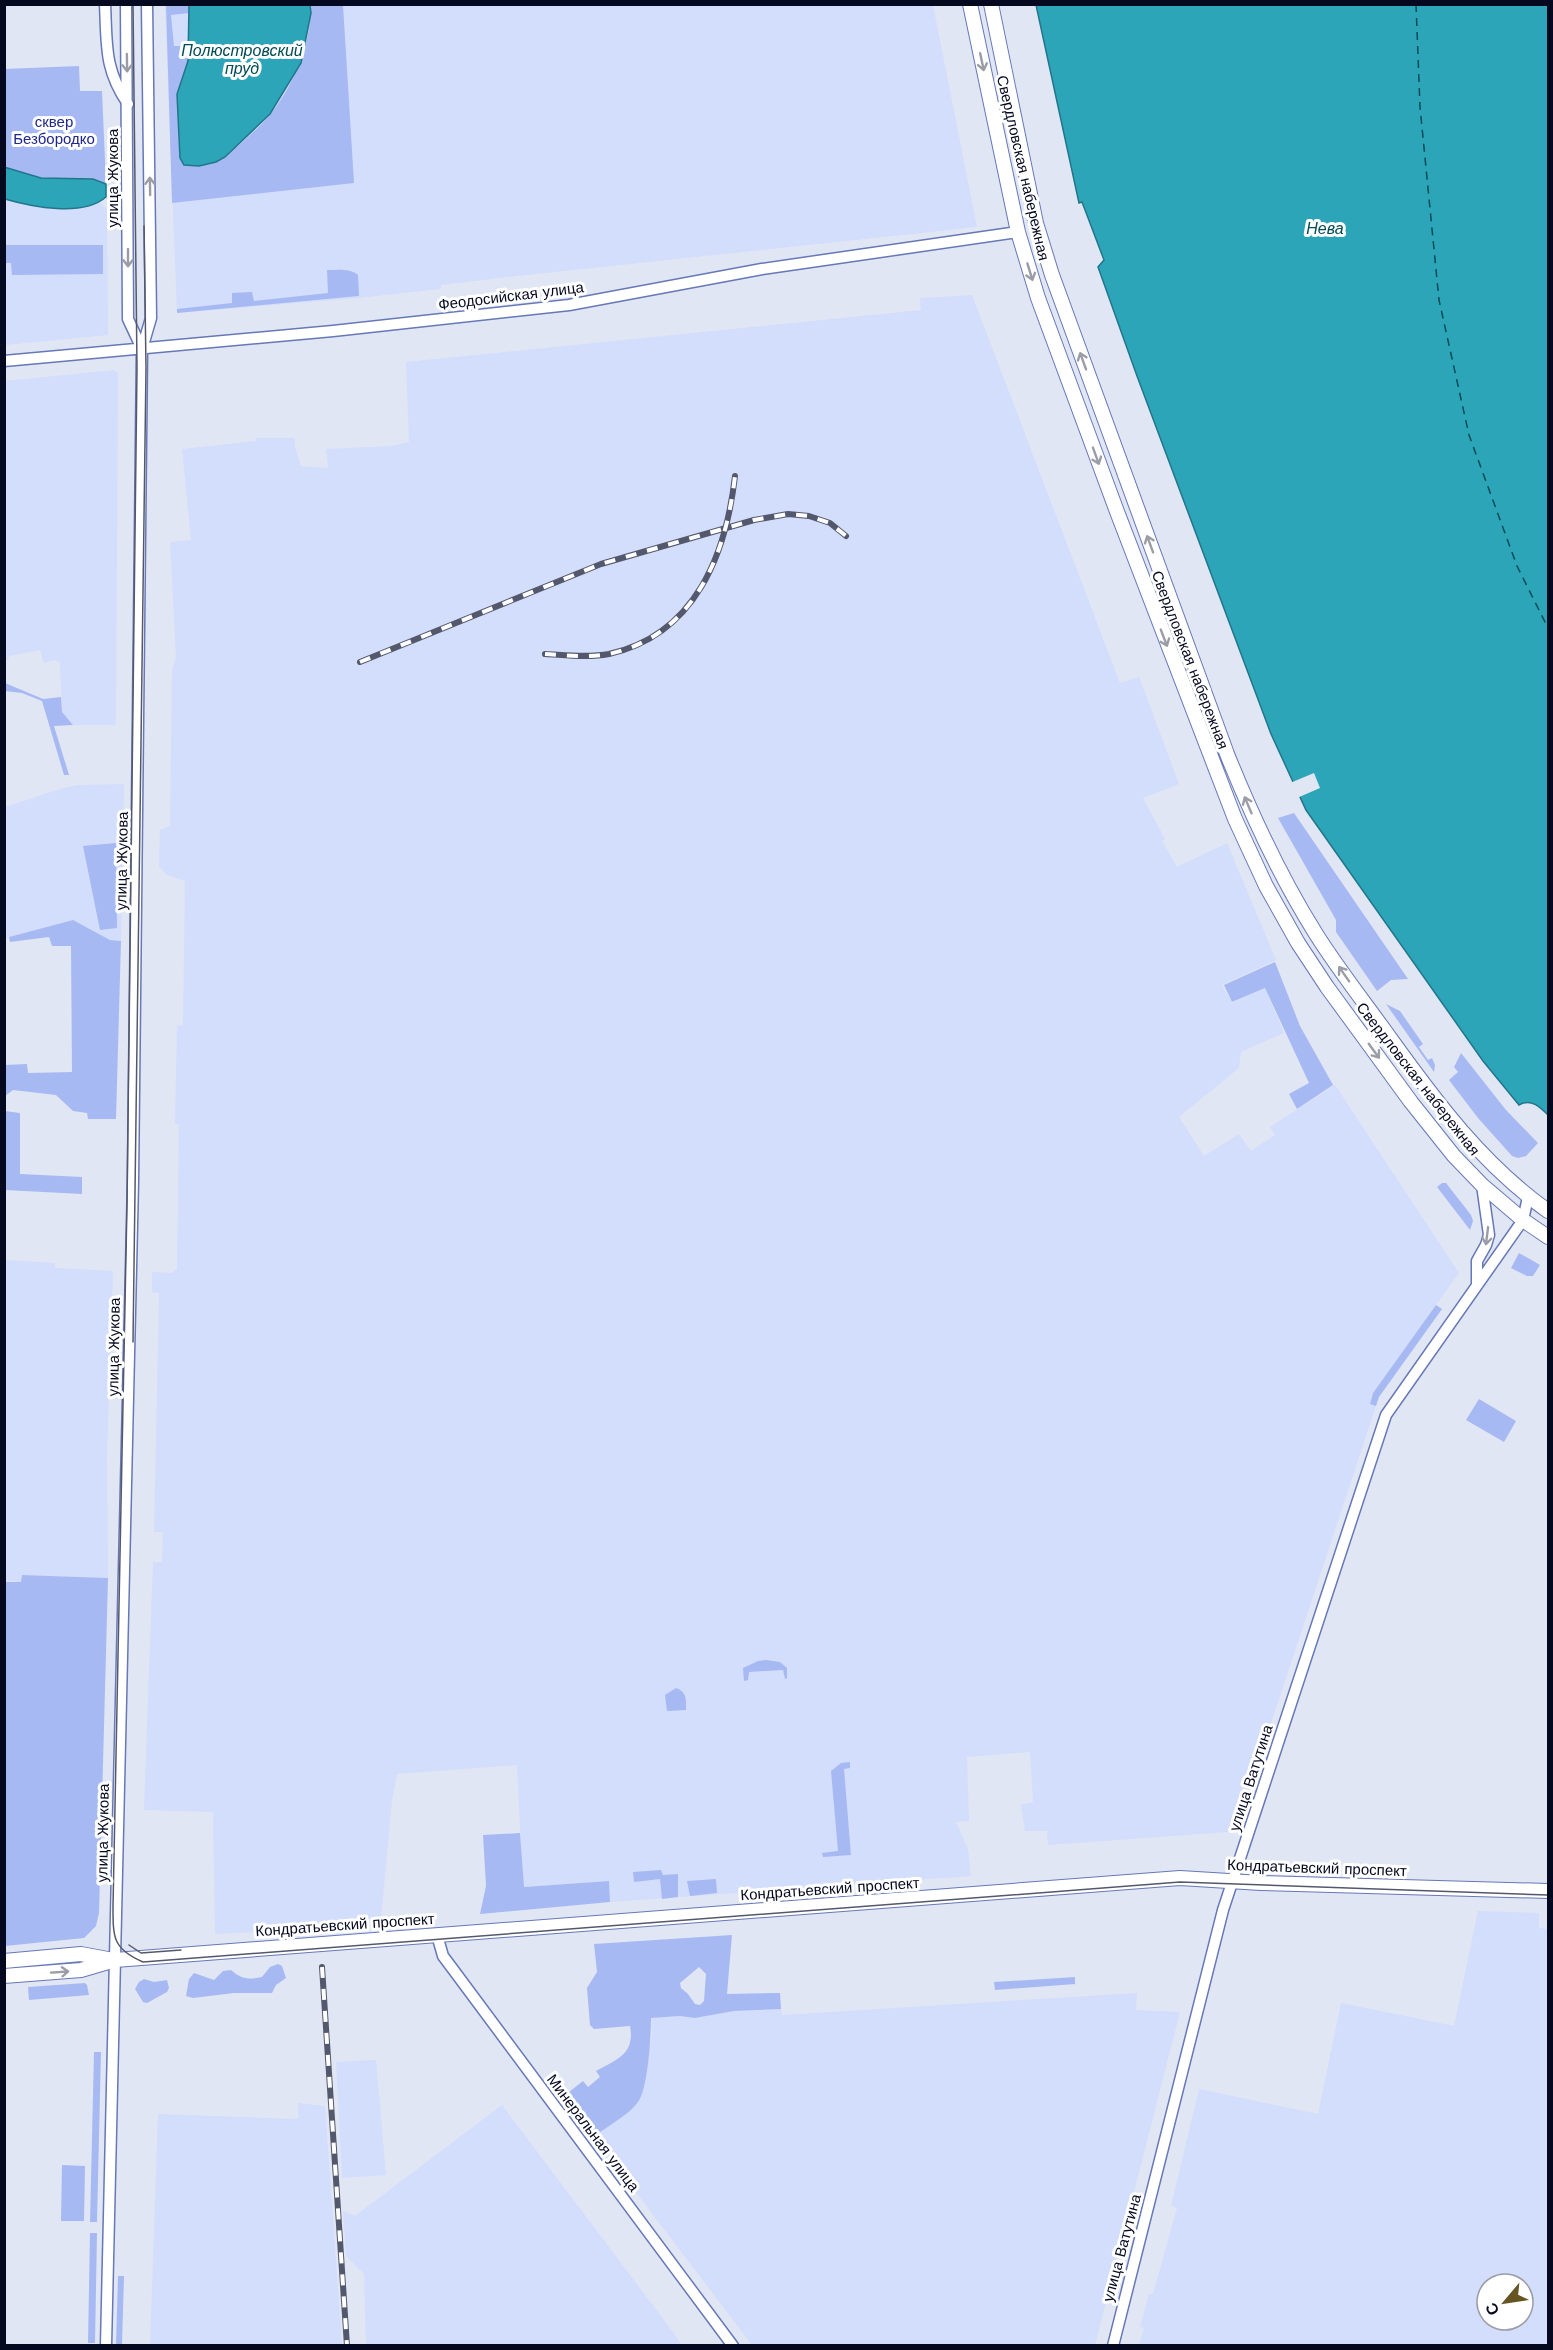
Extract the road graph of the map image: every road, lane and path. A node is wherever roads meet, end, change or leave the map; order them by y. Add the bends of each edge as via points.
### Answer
1 (105, 4) edge
2 (126, 4) edge
3 (147, 4) edge
4 (970, 4) edge
5 (991, 4) edge
6 (128, 105) junction
7 (1018, 232) junction
8 (142, 348) junction
9 (4, 361) edge
10 (1482, 1185) junction
11 (1528, 1197) junction
12 (1548, 1211) edge
13 (1523, 1220) junction
14 (1548, 1237) edge
15 (1477, 1284) junction
16 (1233, 1882) junction
17 (1548, 1892) edge
18 (437, 1935) junction
19 (115, 1960) junction
20 (4, 1962) edge
21 (4, 1976) edge
22 (106, 2346) edge
23 (733, 2346) edge
24 (1113, 2346) edge

1 - 6 street via 108,63
2 -> 6 street, улица Жукова
8 -> 3 street, улица Жукова via 152,318
4 -> 7 main road, Свердловская набережная
11 -> 5 main road, Свердловская набережная via 1500,1173 1421,1082 1316,934 1283,879 1249,809 1052,275 1036,223
6 -> 8 street, улица Жукова via 128,319
7 - 8 street, Феодосийская улица via 762,269 569,305
7 -> 10 main road, Свердловская набережная via 1070,387 1210,760 1266,886 1327,987 1411,1102
8 - 9 street, Феодосийская улица
8 - 19 street, улица Жукова via 132,1204
10 - 13 main road, Свердловская набережная
10 -> 15 street, улица Ватутина via 1489,1235 1477,1261
11 - 12 main road, Свердловская набережная
11 - 13 street, улица Ватутина
13 - 14 main road, Свердловская набережная
13 - 15 street, улица Ватутина
15 - 16 street, улица Ватутина via 1386,1415
16 - 17 main road, Кондратьевский проспект
16 - 18 main road, Кондратьевский проспект via 1180,1878
16 - 24 street, улица Ватутина
18 - 19 main road, Кондратьевский проспект
18 - 23 street, Минеральная улица via 443,1956
19 - 20 main road, Кондратьевский проспект via 81,1954
21 -> 19 main road, Кондратьевский проспект via 81,1970
19 - 22 street, улица Жукова

